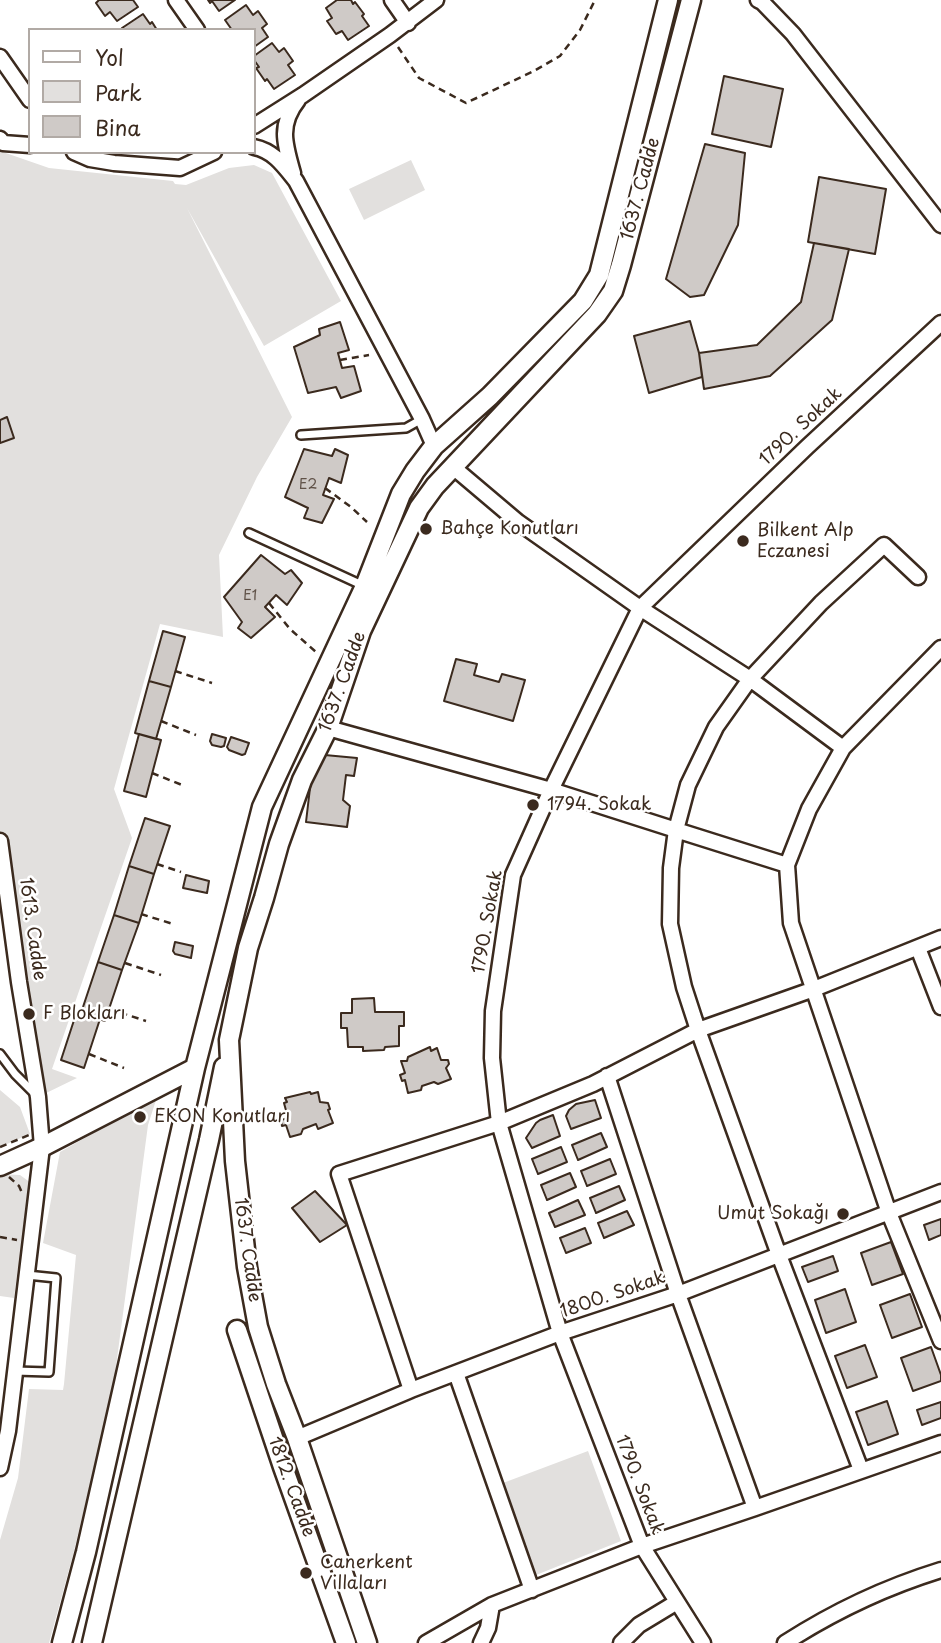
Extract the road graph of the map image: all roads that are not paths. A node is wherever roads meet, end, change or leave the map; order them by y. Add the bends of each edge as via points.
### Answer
1 (176, 0) edge
2 (392, 0) edge
3 (436, 0) edge
4 (668, 0) edge
5 (691, 0) edge
6 (758, 0) edge
7 (408, 23) junction
8 (196, 28) edge
9 (0, 57) edge
10 (303, 95) junction
11 (28, 97) edge
12 (256, 119) edge
13 (0, 139) edge
14 (28, 145) edge
15 (256, 147) edge
16 (79, 154) edge
17 (210, 154) edge
18 (296, 181) junction
19 (941, 225) edge
20 (941, 323) edge
21 (422, 419) junction
22 (300, 435) dead end
23 (435, 446) junction
24 (453, 467) junction
25 (249, 533) dead end
26 (918, 577) dead end
27 (365, 586) junction
28 (640, 608) junction
29 (941, 648) edge
30 (750, 679) junction
31 (328, 728) junction
32 (843, 748) junction
33 (551, 790) junction
34 (676, 830) junction
35 (0, 841) edge
36 (787, 865) junction
37 (941, 938) edge
38 (918, 948) junction
39 (814, 989) junction
40 (941, 1007) edge
41 (698, 1030) junction
42 (229, 1040) junction
43 (0, 1054) edge
44 (195, 1068) junction
45 (607, 1076) junction
46 (38, 1097) junction
47 (499, 1123) junction
48 (36, 1141) junction
49 (1, 1171) edge
50 (941, 1192) edge
51 (889, 1213) junction
52 (779, 1255) junction
53 (27, 1275) junction
54 (678, 1294) junction
55 (237, 1330) dead end
56 (560, 1333) junction
57 (941, 1341) edge
58 (15, 1371) dead end
59 (456, 1373) junction
60 (411, 1390) junction
61 (297, 1437) junction
62 (3, 1439) edge
63 (941, 1443) edge
64 (276, 1446) junction
65 (0, 1468) edge
66 (861, 1470) junction
67 (755, 1508) junction
68 (642, 1546) junction
69 (941, 1570) edge
70 (532, 1590) junction
71 (677, 1602) junction
72 (492, 1605) junction
73 (62, 1643) edge
74 (92, 1643) edge
75 (346, 1643) edge
76 (367, 1643) edge
77 (426, 1643) edge
78 (481, 1643) edge
79 (621, 1643) edge
80 (703, 1643) edge
81 (785, 1643) edge

1 - 8 street
2 - 7 street
3 - 7 street
4 - 23 street, 1637. Cadde via 599,275 583,301
5 - 24 street, 1637. Cadde via 613,291 597,314
6 - 19 street via 793,34
7 - 10 street
9 - 11 street
10 - 12 street
10 - 18 street via 285,125 285,145
13 - 14 street
15 - 18 street via 278,159
16 - 17 street via 114,163 180,168
18 - 21 street
20 - 28 street, 1790. Sokak
21 - 22 lane via 406,428
21 - 23 street
23 - 24 street
23 - 27 street, 1637. Cadde via 401,494
24 - 28 street via 518,522
24 - 31 street, 1637. Cadde via 419,508 361,631
25 - 27 lane
26 - 30 street via 884,545 821,603
27 - 44 street, 1637. Cadde via 262,807
28 - 30 street
28 - 33 street, 1790. Sokak
29 - 32 street
30 - 32 street
30 - 34 street via 716,727 688,785
31 - 33 street
31 - 42 street, 1637. Cadde via 302,780 279,844 248,948
32 - 36 street via 809,809
33 - 34 street
33 - 47 street, 1790. Sokak via 513,874 505,923 493,1011 492,1058
34 - 36 street
34 - 41 street via 670,924
35 - 46 street, 1613. Cadde
36 - 39 street via 790,923
37 - 38 street
38 - 39 street
38 - 40 street
39 - 41 street
39 - 51 street
41 - 45 street
41 - 52 street
42 - 61 street, 1637. Cadde via 235,1161 247,1267 258,1327
42 - 74 street
43 - 46 lane
44 - 48 street
44 - 73 street, 1637. Cadde
45 - 47 street
45 - 54 street
46 - 48 street, 1613. Cadde
47 - 56 street, 1790. Sokak
47 - 60 street via 339,1174
48 - 49 street
48 - 53 street, 1613. Cadde
50 - 51 street, 1800. Sokak
51 - 52 street, 1800. Sokak
51 - 57 street
52 - 54 street, 1800. Sokak
52 - 66 street
53 - 58 lane via 56,1278 49,1372
53 - 62 street, 1613. Cadde
54 - 56 street, 1800. Sokak
54 - 67 street
55 - 64 street, 1812. Cadde
56 - 59 street, 1800. Sokak
56 - 68 street, 1790. Sokak
59 - 60 street, 1800. Sokak
59 - 70 street
60 - 61 street, 1800. Sokak
61 - 64 street
61 - 76 street, 1812. Cadde
62 - 65 street, 1613. Cadde
63 - 66 street
64 - 75 street, 1812. Cadde
66 - 67 street
67 - 68 street
68 - 70 street
68 - 71 street, 1790. Sokak
69 - 81 street via 839,1611
70 - 72 street
71 - 79 street via 639,1625
71 - 80 street, 1790. Sokak
72 - 77 street
72 - 78 street

